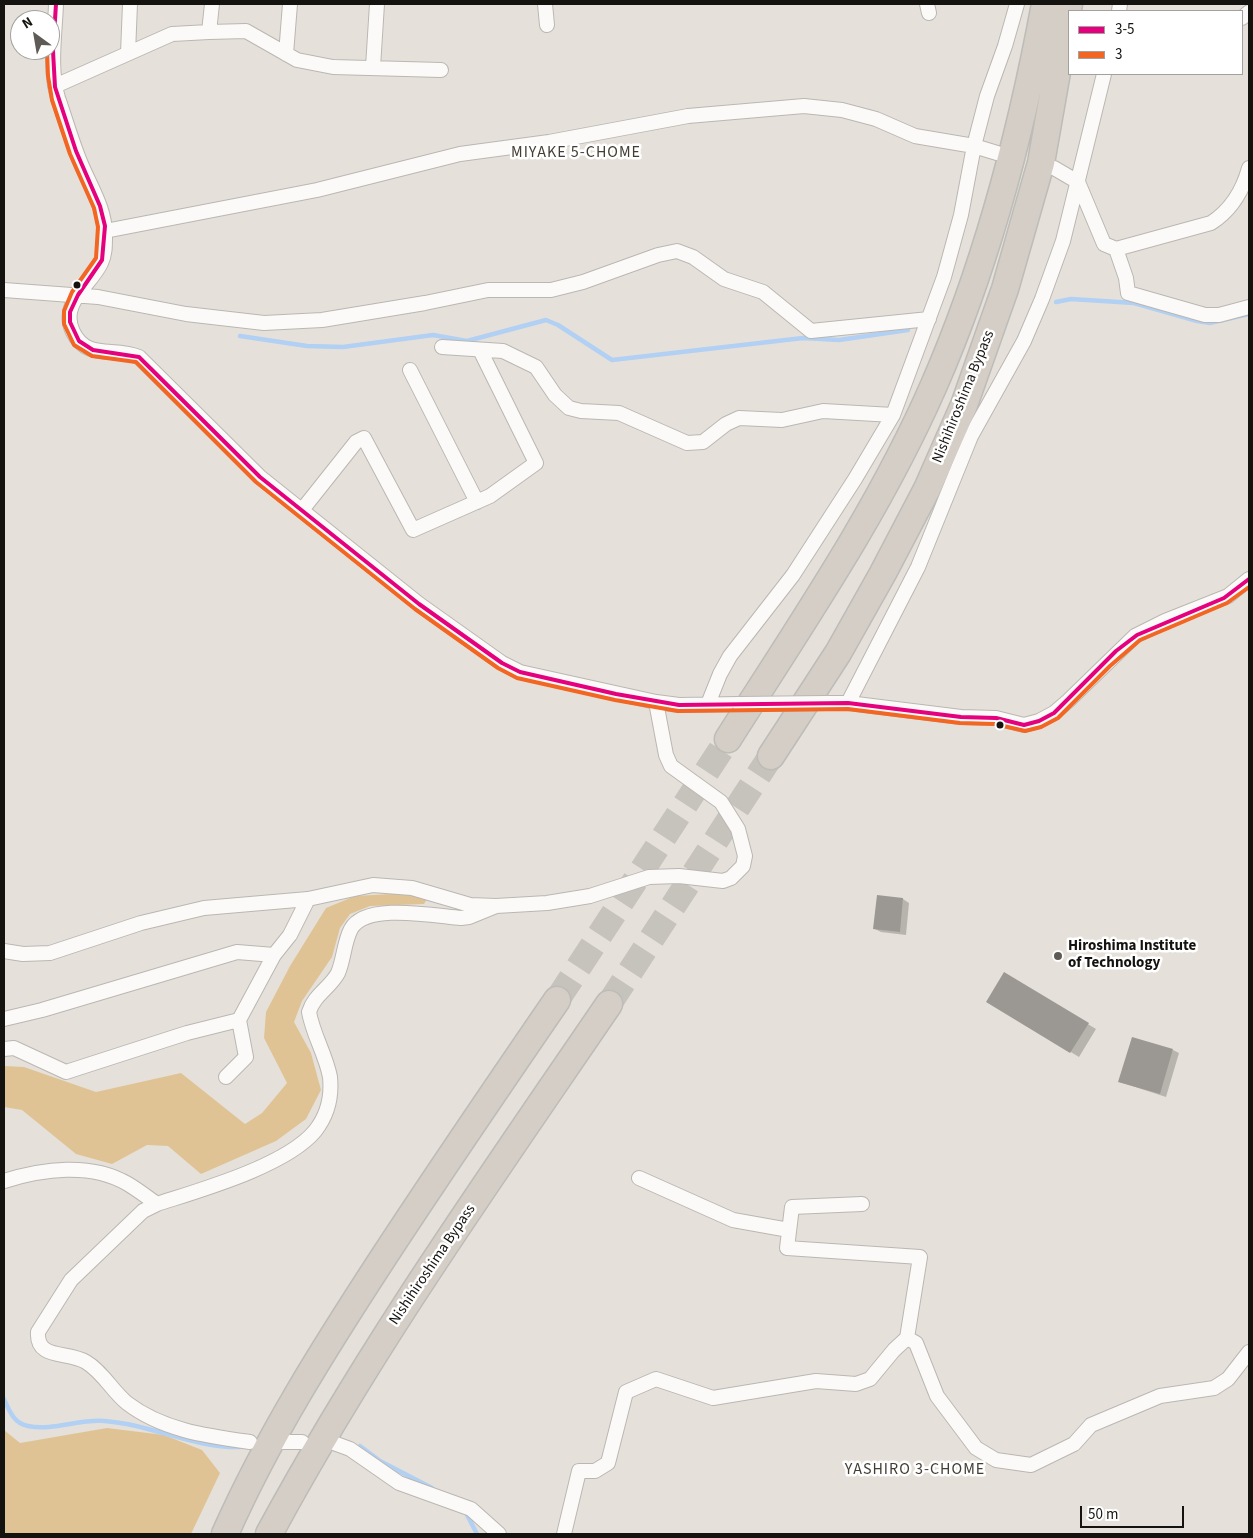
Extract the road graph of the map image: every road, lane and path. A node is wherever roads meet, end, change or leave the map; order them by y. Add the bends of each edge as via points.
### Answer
1 (56, 4) edge
2 (130, 4) edge
3 (212, 4) edge
4 (290, 4) edge
5 (378, 4) edge
6 (544, 4) edge
7 (1017, 4) edge
8 (1045, 4) edge
9 (1069, 4) edge
10 (547, 25) dead end
11 (209, 32) junction
12 (128, 53) junction
13 (286, 54) junction
14 (373, 67) junction
15 (441, 70) dead end
16 (1104, 75) edge
17 (55, 86) junction
18 (974, 146) junction
19 (997, 153) dead end
20 (1054, 168) dead end
21 (1249, 168) edge
22 (1078, 182) junction
23 (105, 231) junction
24 (1116, 249) junction
25 (4, 290) edge
26 (78, 295) junction
27 (1249, 307) edge
28 (929, 319) junction
29 (442, 347) dead end
30 (480, 350) junction
31 (410, 370) dead end
32 (892, 414) junction
33 (477, 502) junction
34 (302, 510) junction
35 (1249, 579) edge
36 (656, 702) junction
37 (848, 703) junction
38 (708, 704) junction
39 (728, 739) tunnel mouth
40 (771, 756) tunnel mouth
41 (308, 899) junction
42 (496, 906) junction
43 (4, 951) edge
44 (274, 955) junction
45 (557, 1000) tunnel mouth
46 (609, 1004) tunnel mouth
47 (4, 1019) edge
48 (239, 1020) junction
49 (4, 1049) edge
50 (226, 1077) dead end
51 (640, 1178) dead end
52 (4, 1181) edge
53 (157, 1204) junction
54 (862, 1204) dead end
55 (789, 1230) junction
56 (908, 1338) junction
57 (1249, 1352) edge
58 (250, 1442) dead end
59 (281, 1442) dead end
60 (302, 1442) dead end
61 (331, 1442) dead end
62 (226, 1534) edge
63 (269, 1534) edge
64 (499, 1534) edge
65 (564, 1534) edge

1 - 17 street
2 - 12 street
3 - 11 street
4 - 13 street
5 - 14 street
6 - 10 street
7 - 18 street
8 - 39 highway via 1013,156 977,273 934,385 898,460 841,563
9 - 40 highway, Nishihiroshima Bypass via 1040,163 1005,290 964,405 883,572 838,653
11 - 12 street via 172,34
11 - 13 street via 246,32
12 - 17 street
13 - 14 street via 297,60 333,67
14 - 15 street
16 - 22 street
17 - 23 street via 78,158 103,215
18 - 19 street
18 - 23 street via 915,136 876,119 821,107 688,116 549,142 460,154 317,190
18 - 28 street via 962,215
20 - 22 street
21 - 24 street via 1240,193 1218,218
22 - 24 street via 1104,244
22 - 37 street via 1063,242 1024,340 972,436 918,567
23 - 26 street via 101,264
24 - 27 street via 1128,293 1205,315
25 - 26 street
26 - 28 street via 186,314 264,323 322,320 488,290 551,290 583,282 658,254 677,252 693,257 724,280 763,292 811,331
26 - 34 street via 70,309 69,320 80,343 90,350 124,352 139,357 260,477
28 - 32 street
29 - 30 street
30 - 32 street via 503,351 536,368 555,396 569,408 619,413 687,443 702,442 739,418 782,420 823,411
30 - 33 street via 536,463
31 - 33 street
32 - 38 street via 794,575 730,656
33 - 34 street via 413,530 364,438 356,442
34 - 36 street via 419,604 502,663 520,672
35 - 37 street via 1228,596 1134,636 1061,707 1039,721 1024,725 996,718 961,717
36 - 38 street
36 - 42 street via 666,756 671,766 726,809 744,846 743,866 723,881 679,876 649,877 590,896
37 - 38 street, bridge
41 - 42 street via 358,886 392,885 470,905
41 - 43 street via 204,908 142,923 50,953
41 - 44 street via 290,934
42 - 53 street via 461,918 395,912 362,918 352,927 336,975 316,996 309,1012 330,1078 330,1100 314,1132 283,1155
44 - 47 street via 238,952
44 - 48 street
45 - 62 highway via 322,1350
46 - 63 highway, Nishihiroshima Bypass via 366,1366
48 - 49 street via 187,1033 66,1072 14,1048
48 - 50 street via 246,1057
51 - 55 street via 733,1220
52 - 53 street via 34,1174 89,1170 127,1183
53 - 58 street via 144,1211 71,1280 38,1332 41,1349 47,1353 75,1357 92,1366 126,1402 164,1424
54 - 55 street via 792,1207
55 - 56 street via 787,1248 920,1256
56 - 57 street via 916,1343 937,1396 976,1448 996,1460 1031,1465 1074,1444 1091,1425 1160,1396 1214,1388 1228,1379
56 - 65 street via 870,1379 856,1384 816,1381 713,1398 656,1379 626,1392 608,1463 595,1471 579,1472
59 - 60 street
61 - 64 street via 350,1449 400,1483 472,1509

